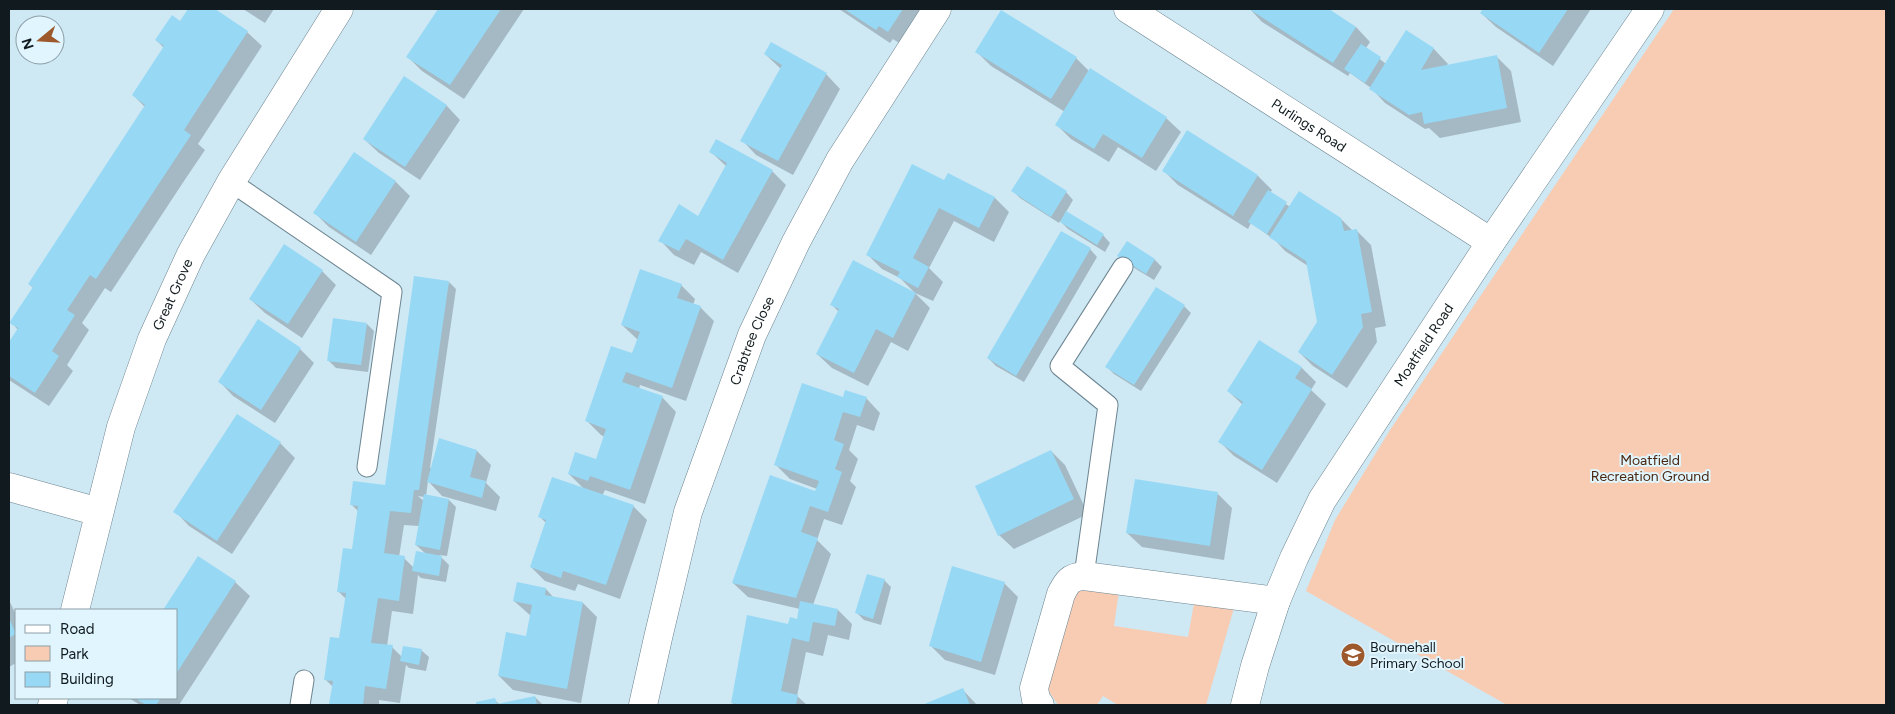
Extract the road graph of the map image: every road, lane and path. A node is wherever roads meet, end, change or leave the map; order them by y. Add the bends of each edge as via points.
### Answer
1 (339, 9) edge
2 (937, 9) edge
3 (1128, 9) edge
4 (1650, 9) edge
5 (231, 182) junction
6 (1491, 242) junction
7 (1123, 267) dead end
8 (367, 468) dead end
9 (9, 487) edge
10 (100, 512) junction
11 (1084, 576) junction
12 (1276, 602) junction
13 (75, 609) edge
14 (304, 680) dead end
15 (300, 705) edge
16 (643, 705) edge
17 (1040, 705) edge
18 (1245, 705) edge

1 - 5 street, Great Grove
2 - 16 street, Crabtree Close via 840,160 752,335 688,512
3 - 6 street, Purlings Road
4 - 6 street, Moatfield Road
5 - 8 lane via 392,292
5 - 10 street, Great Grove via 191,254 152,339 121,428
6 - 12 street, Moatfield Road via 1322,500
7 - 11 lane via 1060,366 1108,405
9 - 10 street
10 - 13 street, Great Grove
11 - 12 street
11 - 17 street via 1075,577 1066,584 1061,594 1034,688
12 - 18 street, Moatfield Road
14 - 15 lane

